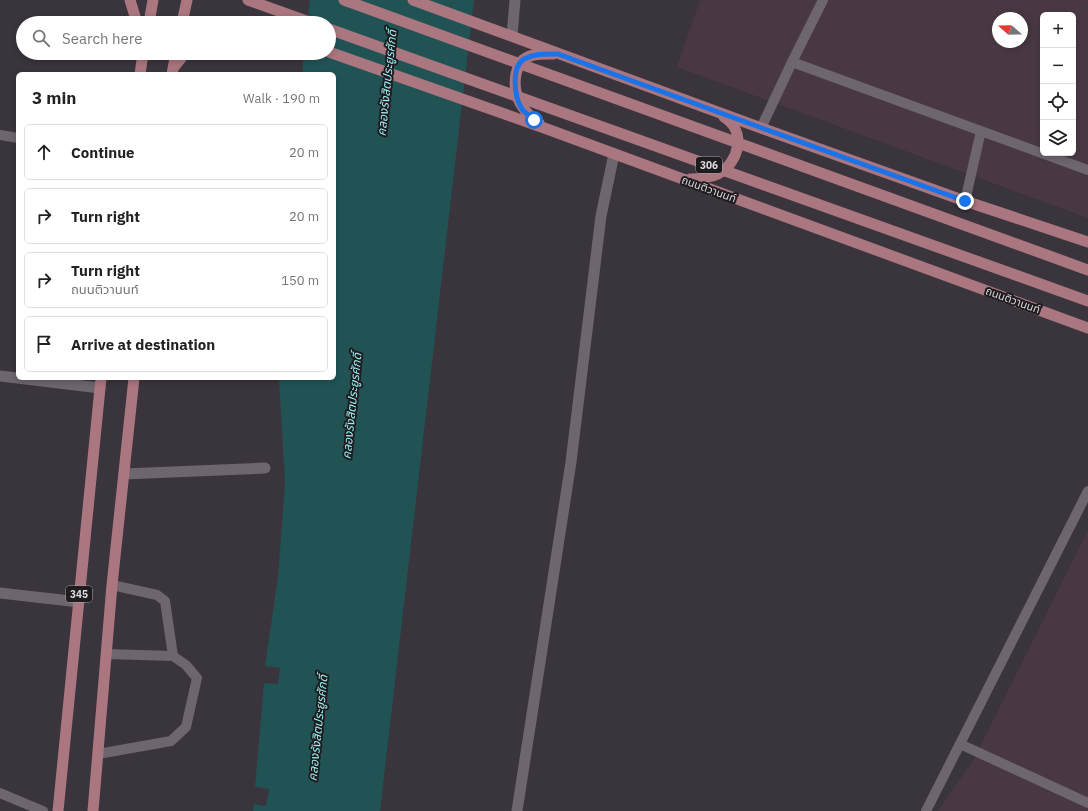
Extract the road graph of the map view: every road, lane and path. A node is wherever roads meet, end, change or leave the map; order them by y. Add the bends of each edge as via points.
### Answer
1 (130, 0) edge
2 (153, 0) edge
3 (187, 0) edge
4 (248, 0) edge
5 (344, 0) edge
6 (413, 0) edge
7 (515, 0) edge
8 (823, 0) edge
9 (135, 16) edge
10 (150, 16) edge
11 (184, 16) edge
12 (293, 16) edge
13 (336, 32) edge
14 (512, 36) junction
15 (336, 54) edge
16 (558, 54) junction
17 (142, 60) edge
18 (175, 60) edge
19 (180, 60) edge
20 (792, 62) junction
21 (140, 70) edge
22 (172, 72) edge
23 (712, 110) junction
24 (547, 128) junction
25 (762, 128) junction
26 (981, 131) junction
27 (0, 135) edge
28 (16, 138) edge
29 (614, 154) junction
30 (1088, 170) edge
31 (685, 180) junction
32 (965, 201) junction
33 (1088, 242) edge
34 (1088, 270) edge
35 (1088, 301) edge
36 (1088, 328) edge
37 (0, 379) edge
38 (16, 380) edge
39 (25, 380) edge
40 (134, 380) edge
41 (100, 383) edge
42 (265, 468) dead end
43 (124, 474) junction
44 (1088, 491) edge
45 (112, 585) junction
46 (0, 593) edge
47 (79, 602) junction
48 (106, 654) junction
49 (173, 656) junction
50 (960, 744) junction
51 (98, 754) junction
52 (0, 793) edge
53 (1088, 803) edge
54 (43, 811) edge
55 (58, 811) edge
56 (93, 811) edge
57 (517, 811) edge
58 (926, 811) edge

1 - 9 main road
2 - 10 main road
3 - 11 main road
4 - 12 main road
5 - 34 main road
6 - 14 main road, 306
7 - 14 street
8 - 20 lane
13 - 35 main road, ถนนติวานนท์ / 306
14 - 16 main road, 306
15 - 24 main road, ถนนติวานนท์ / 306
16 - 23 main road, 306
16 - 24 main road, 306 via 534,55 523,60 517,70 515,82 522,108
17 - 21 main road
18 - 22 main road
19 - 22 main road
20 - 25 lane
20 - 26 lane
23 - 25 main road, 306
23 - 31 main road, 306 via 729,120 735,127 738,146 734,158 726,169 717,174
24 - 29 main road, ถนนติวานนท์ / 306
25 - 32 main road, 306
26 - 30 lane
26 - 32 lane
27 - 28 lane
29 - 31 main road, ถนนติวานนท์ / 306
29 - 57 street via 601,216 571,462
31 - 36 main road, ถนนติวานนท์ / 306
32 - 33 main road, 306
37 - 38 street
39 - 41 street
40 - 43 main road
41 - 47 main road, 345
42 - 43 street
43 - 45 main road
44 - 50 lane
45 - 48 main road
45 - 49 lane via 157,595 165,601
46 - 47 street
47 - 55 main road, 345
48 - 49 lane
48 - 51 main road
49 - 51 lane via 186,665 197,678 186,727 171,741
50 - 53 lane
50 - 58 lane
51 - 56 main road
52 - 54 lane

